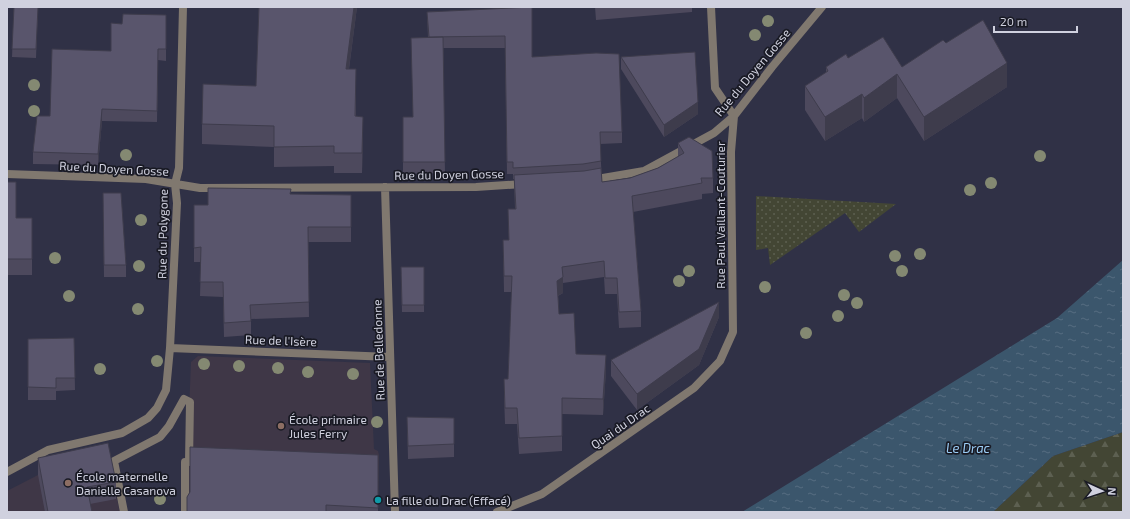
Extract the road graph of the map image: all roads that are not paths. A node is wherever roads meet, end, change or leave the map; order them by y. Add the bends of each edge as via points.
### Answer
1 (183, 7) edge
2 (711, 7) edge
3 (822, 7) edge
4 (734, 116) junction
5 (7, 174) edge
6 (584, 181) edge
7 (175, 184) junction
8 (530, 184) edge
9 (385, 187) junction
10 (733, 332) joint
11 (170, 348) junction
12 (390, 356) junction
13 (7, 472) edge
14 (124, 512) edge
15 (185, 512) edge
16 (395, 512) edge
17 (497, 512) edge

1 - 7 street, Rue du Polygone via 179,168
2 - 4 street via 715,88
3 - 4 street, Rue du Doyen Gosse
4 - 6 street, Rue du Doyen Gosse via 714,133 644,171
4 - 10 street, Rue Paul Vaillant-Couturier via 731,152
5 - 7 street, Rue du Doyen Gosse via 146,179
7 - 9 street, Rue du Doyen Gosse via 200,188
7 - 11 street, Rue du Polygone via 177,203
8 - 9 street, Rue du Doyen Gosse
9 - 12 street, Rue de Belledonne
10 - 17 street, Quai du Drac via 720,361 694,388 542,494
11 - 12 street, Rue de l'Isère
11 - 13 street, Rue du Polygone via 166,390 157,408 148,418 122,433 48,450
12 - 16 street, Rue de Belledonne
14 - 15 street via 114,461 160,437 184,399 190,402 190,462 185,462

